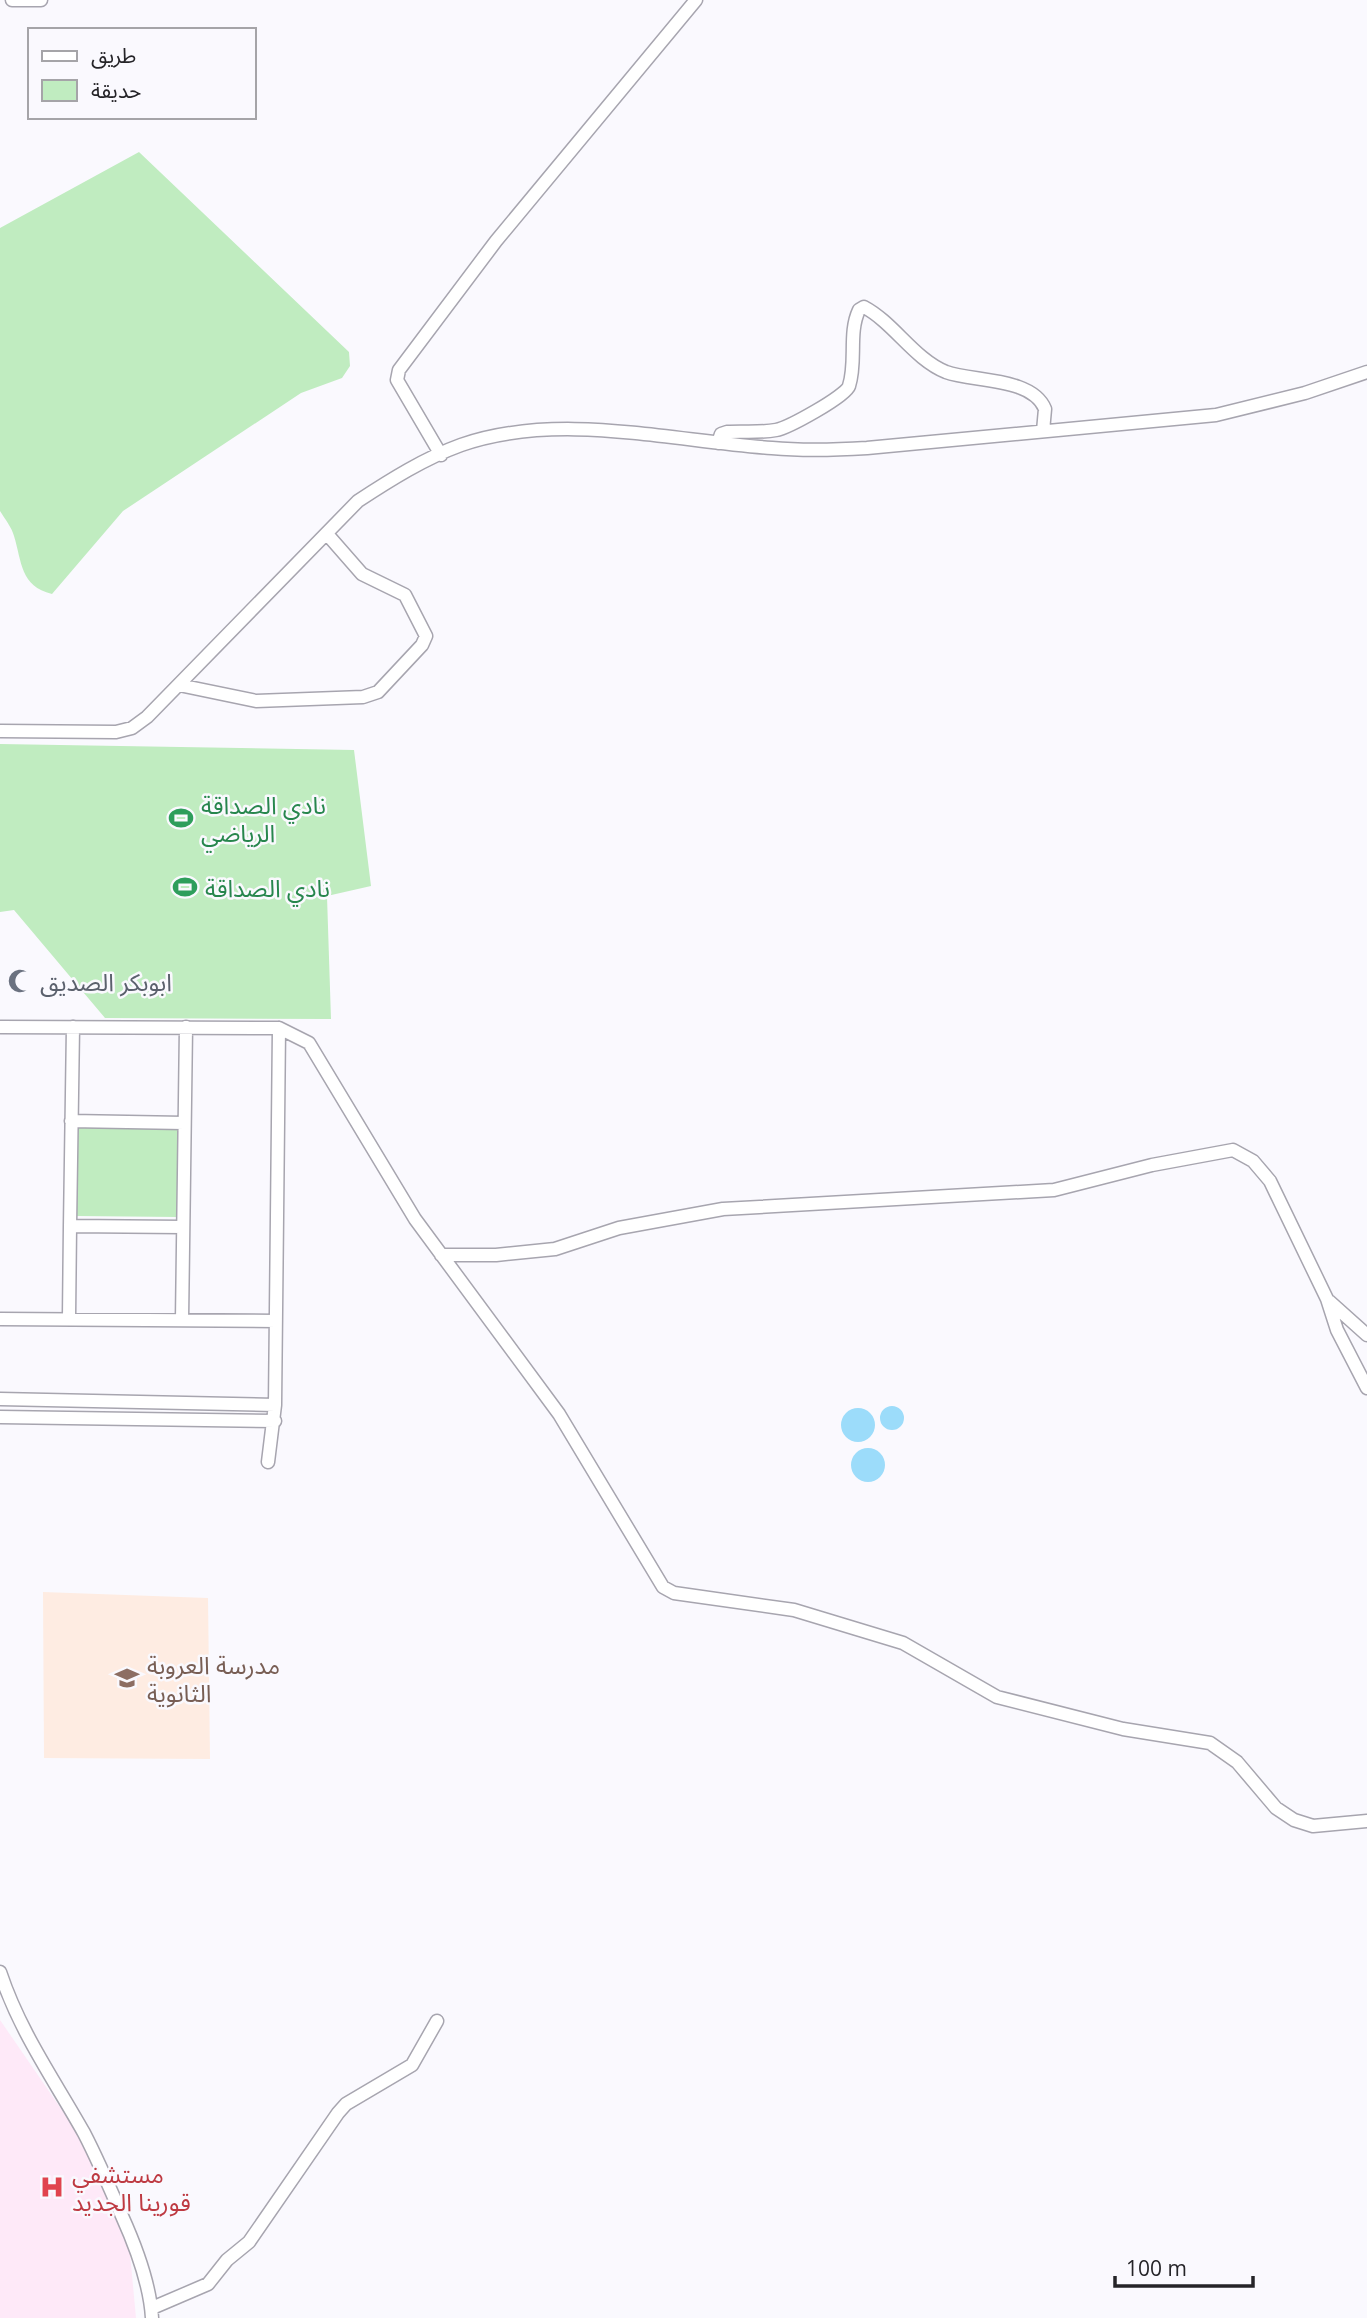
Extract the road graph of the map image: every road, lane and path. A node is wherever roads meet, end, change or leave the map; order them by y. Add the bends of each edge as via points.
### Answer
1 (12, 0) edge
2 (41, 0) edge
3 (696, 0) edge
4 (1367, 372) edge
5 (1043, 431) junction
6 (719, 443) junction
7 (441, 455) junction
8 (327, 534) junction
9 (179, 685) junction
10 (0, 731) edge
11 (0, 1027) edge
12 (73, 1027) junction
13 (186, 1027) junction
14 (279, 1028) junction
15 (71, 1121) junction
16 (184, 1122) junction
17 (70, 1226) junction
18 (183, 1227) junction
19 (441, 1255) junction
20 (1326, 1299) junction
21 (69, 1318) junction
22 (0, 1319) edge
23 (182, 1320) junction
24 (276, 1321) junction
25 (1367, 1335) edge
26 (1367, 1388) edge
27 (0, 1399) edge
28 (275, 1405) junction
29 (0, 1417) edge
30 (275, 1420) junction
31 (268, 1462) dead end
32 (1367, 1821) edge
33 (0, 1972) edge
34 (437, 2021) dead end
35 (152, 2313) edge

1 - 2 street
3 - 7 street via 496,241 399,370 397,380
4 - 5 street via 1216,415
5 - 6 street via 817,451
5 - 6 street via 1045,409 1035,396 1004,383 947,372 864,307 855,321 849,387 844,394 784,428 727,432 721,434
6 - 7 street via 544,431 501,435
7 - 8 street via 358,501
8 - 9 street
8 - 9 street via 362,574 405,595 426,636 378,692 363,697 256,701
9 - 10 street via 132,728 116,732
11 - 12 street
12 - 13 street
12 - 15 street
13 - 14 street
13 - 16 street
14 - 19 street via 309,1043
14 - 24 street
15 - 16 street
15 - 17 street
16 - 18 street
17 - 18 street
17 - 21 street
18 - 23 street
19 - 20 street via 555,1248 620,1228 723,1209 1054,1190 1233,1150 1253,1161 1270,1181
19 - 32 street via 559,1414 649,1568 667,1590 794,1610 903,1643 997,1698 1123,1729 1210,1743 1237,1762 1276,1808 1294,1821 1314,1826
20 - 25 street
20 - 26 street
21 - 22 street
21 - 23 street
23 - 24 street
24 - 28 street
27 - 28 street
28 - 30 street
29 - 30 street
30 - 31 street
33 - 35 street via 30,2045 109,2185 133,2239
34 - 35 street via 412,2064 338,2113 260,2230 213,2280

